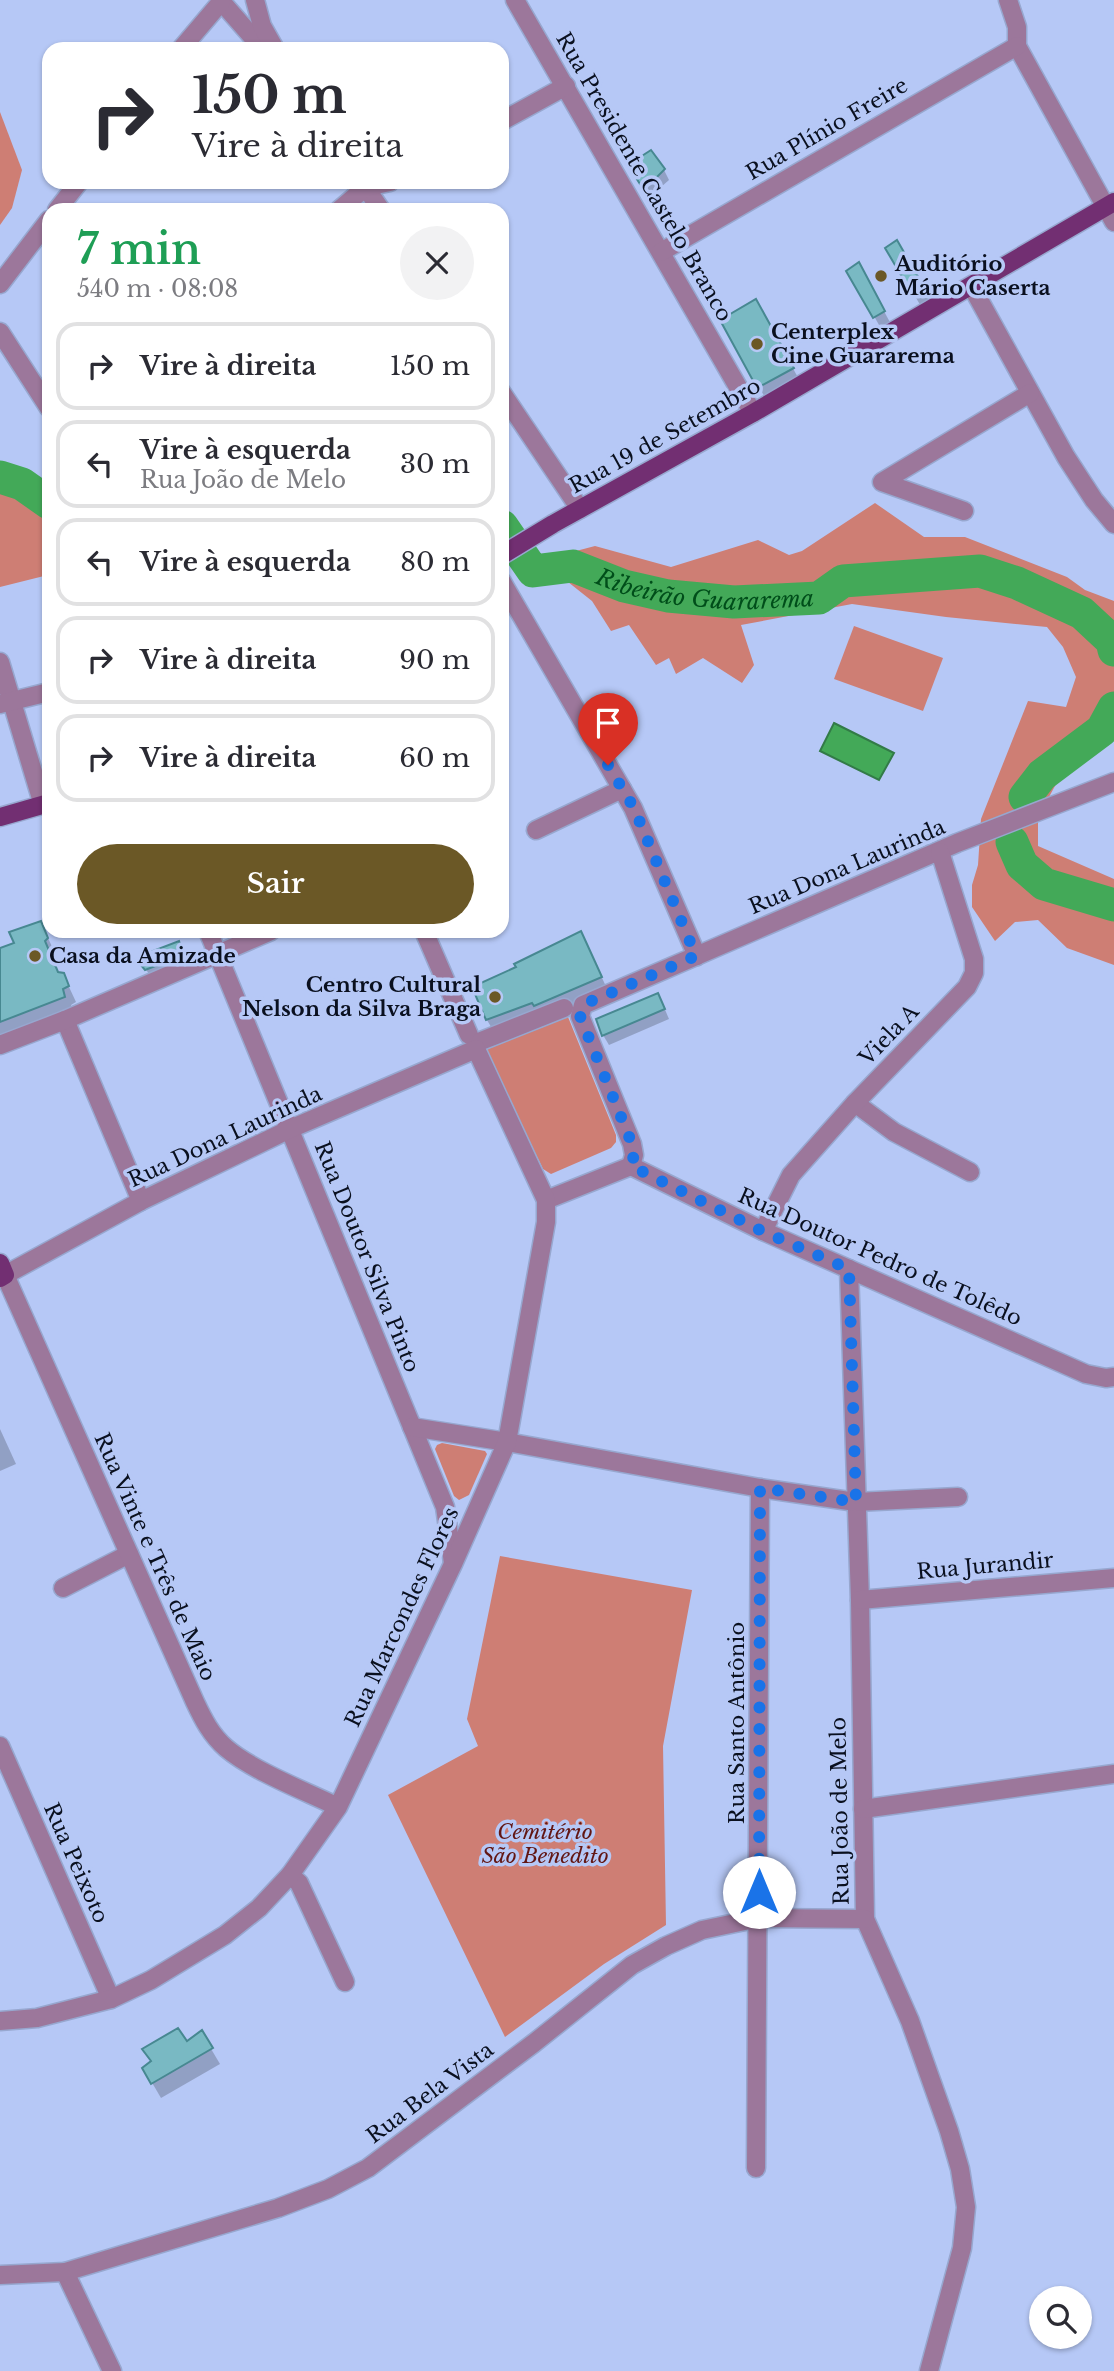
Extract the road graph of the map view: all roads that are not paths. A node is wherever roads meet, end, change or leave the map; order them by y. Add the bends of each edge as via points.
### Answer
1 (253, 0) edge
2 (514, 0) edge
3 (1008, 0) edge
4 (223, 3) edge
5 (187, 42) edge
6 (257, 42) edge
7 (271, 42) edge
8 (1017, 46) junction
9 (566, 86) junction
10 (509, 117) edge
11 (74, 189) edge
12 (359, 189) edge
13 (62, 203) edge
14 (345, 203) edge
15 (1111, 211) edge
16 (42, 229) edge
17 (661, 252) junction
18 (0, 284) edge
19 (972, 287) junction
20 (0, 332) edge
21 (1030, 393) junction
22 (42, 397) edge
23 (509, 403) edge
24 (753, 413) junction
25 (580, 509) junction
26 (964, 511) dead end
27 (1114, 524) edge
28 (509, 551) edge
29 (509, 594) edge
30 (0, 662) edge
31 (42, 694) edge
32 (6, 703) edge
33 (1114, 782) edge
34 (622, 789) junction
35 (42, 794) edge
36 (42, 805) edge
37 (0, 817) edge
38 (536, 830) dead end
39 (940, 852) junction
40 (211, 938) edge
41 (255, 938) edge
42 (427, 938) edge
43 (217, 954) junction
44 (696, 956) junction
45 (564, 1008) dead end
46 (65, 1020) junction
47 (475, 1042) junction
48 (0, 1045) edge
49 (855, 1103) junction
50 (290, 1129) junction
51 (631, 1166) junction
52 (970, 1172) dead end
53 (545, 1200) junction
54 (141, 1201) junction
55 (762, 1231) junction
56 (849, 1269) junction
57 (2, 1272) edge
58 (1114, 1377) edge
59 (412, 1427) junction
60 (507, 1442) junction
61 (760, 1488) junction
62 (958, 1497) dead end
63 (856, 1502) junction
64 (445, 1507) junction
65 (477, 1510) junction
66 (129, 1554) junction
67 (453, 1564) junction
68 (1114, 1578) edge
69 (63, 1588) dead end
70 (859, 1600) junction
71 (1, 1754) edge
72 (1114, 1774) edge
73 (338, 1807) junction
74 (863, 1809) junction
75 (289, 1875) junction
76 (759, 1919) junction
77 (865, 1919) junction
78 (345, 1982) dead end
79 (111, 1999) junction
80 (0, 2021) edge
81 (756, 2168) dead end
82 (65, 2272) junction
83 (0, 2275) edge
84 (112, 2371) edge
85 (929, 2371) edge

1 - 4 street via 243,8
1 - 7 street
2 - 9 street, Rua Presidente Castelo Branco
3 - 8 street via 1017,27
4 - 5 street
4 - 6 street
8 - 15 street
8 - 17 street, Rua Plínio Freire
9 - 10 street
9 - 17 street, Rua Presidente Castelo Branco
11 - 13 street
12 - 14 street
15 - 19 main road, Rua 19 de Setembro
16 - 18 street
17 - 24 street, Rua Presidente Castelo Branco
19 - 21 street
19 - 24 main road, Rua 19 de Setembro
20 - 22 street
21 - 26 street via 881,482
21 - 27 street via 1066,457
23 - 25 street
24 - 25 main road, Rua 19 de Setembro
25 - 28 main road, Rua 19 de Setembro
29 - 34 street
30 - 32 street
31 - 32 street
32 - 35 street
33 - 39 street, Rua Dona Laurinda
34 - 38 street
34 - 44 street
36 - 37 main road
39 - 44 street, Rua Dona Laurinda
39 - 49 street, Viela A via 974,959 974,974 967,987
40 - 43 street, Rua Doutor Silva Pinto
41 - 43 street
42 - 47 street, Rua Marcondes Flores
43 - 46 street
43 - 50 street, Rua Doutor Silva Pinto
44 - 51 street, Rua Dona Laurinda via 583,1005 580,1016 632,1144
45 - 47 street, Rua Dona Laurinda
46 - 48 street
46 - 54 street
47 - 50 street, Rua Dona Laurinda
47 - 53 street, Rua Marcondes Flores
49 - 52 street via 894,1132
49 - 55 street, Viela A via 791,1175
50 - 54 street, Rua Dona Laurinda
50 - 59 street, Rua Doutor Silva Pinto
51 - 53 street
51 - 55 street, Rua Doutor Pedro de Tolêdo
53 - 60 street, Rua Marcondes Flores via 546,1222
54 - 57 street, Rua Dona Laurinda
55 - 56 street, Rua Doutor Pedro de Tolêdo
56 - 58 street, Rua Doutor Pedro de Tolêdo via 1086,1374
56 - 63 street, Rua João de Melo
57 - 66 street, Rua Vinte e Três de Maio
59 - 60 street
59 - 64 street, Rua Doutor Silva Pinto
60 - 61 street
60 - 65 street, Rua Marcondes Flores
61 - 63 street
61 - 76 street, Rua Santo Antônio
62 - 63 street
63 - 70 street, Rua João de Melo
64 - 65 street via 458,1515
64 - 67 street, Rua Doutor Silva Pinto
65 - 67 street, Rua Marcondes Flores
66 - 69 street
66 - 73 street, Rua Vinte e Três de Maio via 208,1728 244,1760
67 - 73 street, Rua Marcondes Flores
68 - 70 street, Rua Jurandir
70 - 74 street, Rua João de Melo
71 - 79 street, Rua Peixoto
72 - 74 street
73 - 75 street, Rua Marcondes Flores
74 - 77 street, Rua João de Melo
75 - 78 street via 299,1883
75 - 79 street, Rua Marcondes Flores via 259,1908 225,1935
76 - 77 street, Rua Bela Vista
76 - 81 street, Rua Santo Antônio
76 - 82 street, Rua Bela Vista via 702,1930 632,1965 368,2168 328,2189
77 - 85 street, Rua João de Melo via 910,2021 949,2131 966,2207 962,2248
79 - 80 street, Rua Marcondes Flores via 37,2018
82 - 83 street, Rua Bela Vista
82 - 84 street

